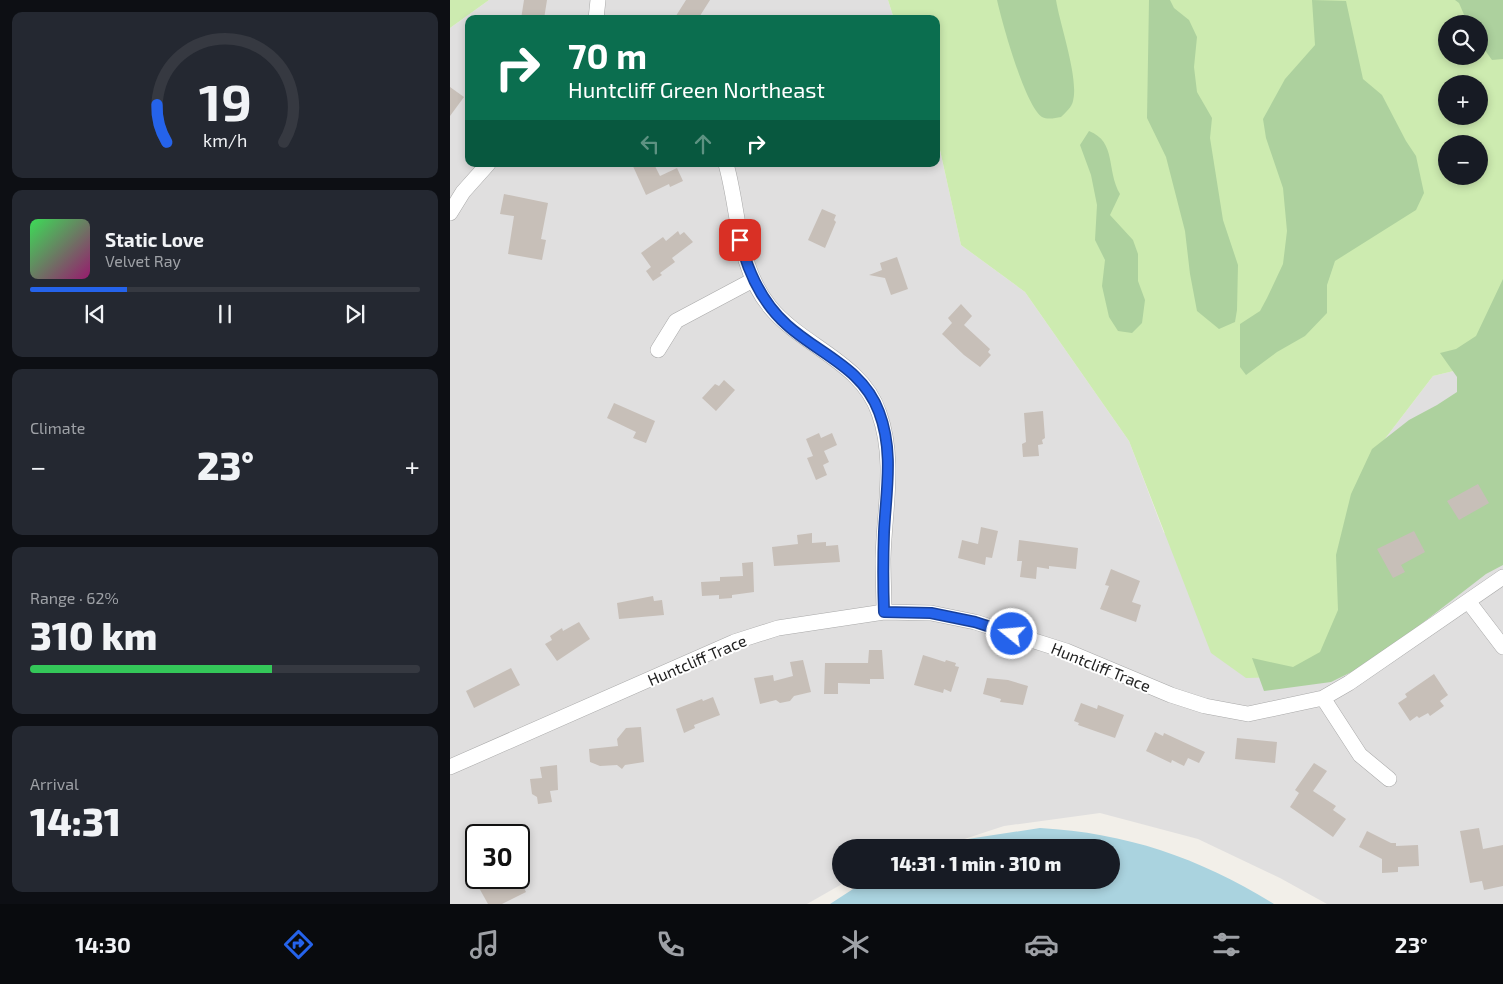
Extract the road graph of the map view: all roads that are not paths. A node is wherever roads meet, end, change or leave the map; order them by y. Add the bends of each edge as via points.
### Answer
1 (598, 0) edge
2 (596, 15) edge
3 (485, 167) edge
4 (727, 167) edge
5 (450, 213) edge
6 (753, 280) junction
7 (658, 350) dead end
8 (1503, 577) edge
9 (1468, 601) junction
10 (884, 612) junction
11 (1503, 647) edge
12 (1323, 698) junction
13 (450, 767) edge
14 (1389, 779) dead end

1 - 2 street
3 - 5 street
4 - 6 street via 740,240
6 - 7 street via 676,321
6 - 10 street via 786,324 857,377 879,411 888,457
8 - 9 street, Huntcliff Trace
9 - 11 street
9 - 12 street, Huntcliff Trace
10 - 12 street, Huntcliff Trace via 931,613 975,622 1066,651 1170,695 1205,706 1248,714
10 - 13 street, Huntcliff Trace via 778,628 734,642
12 - 14 street via 1360,756

